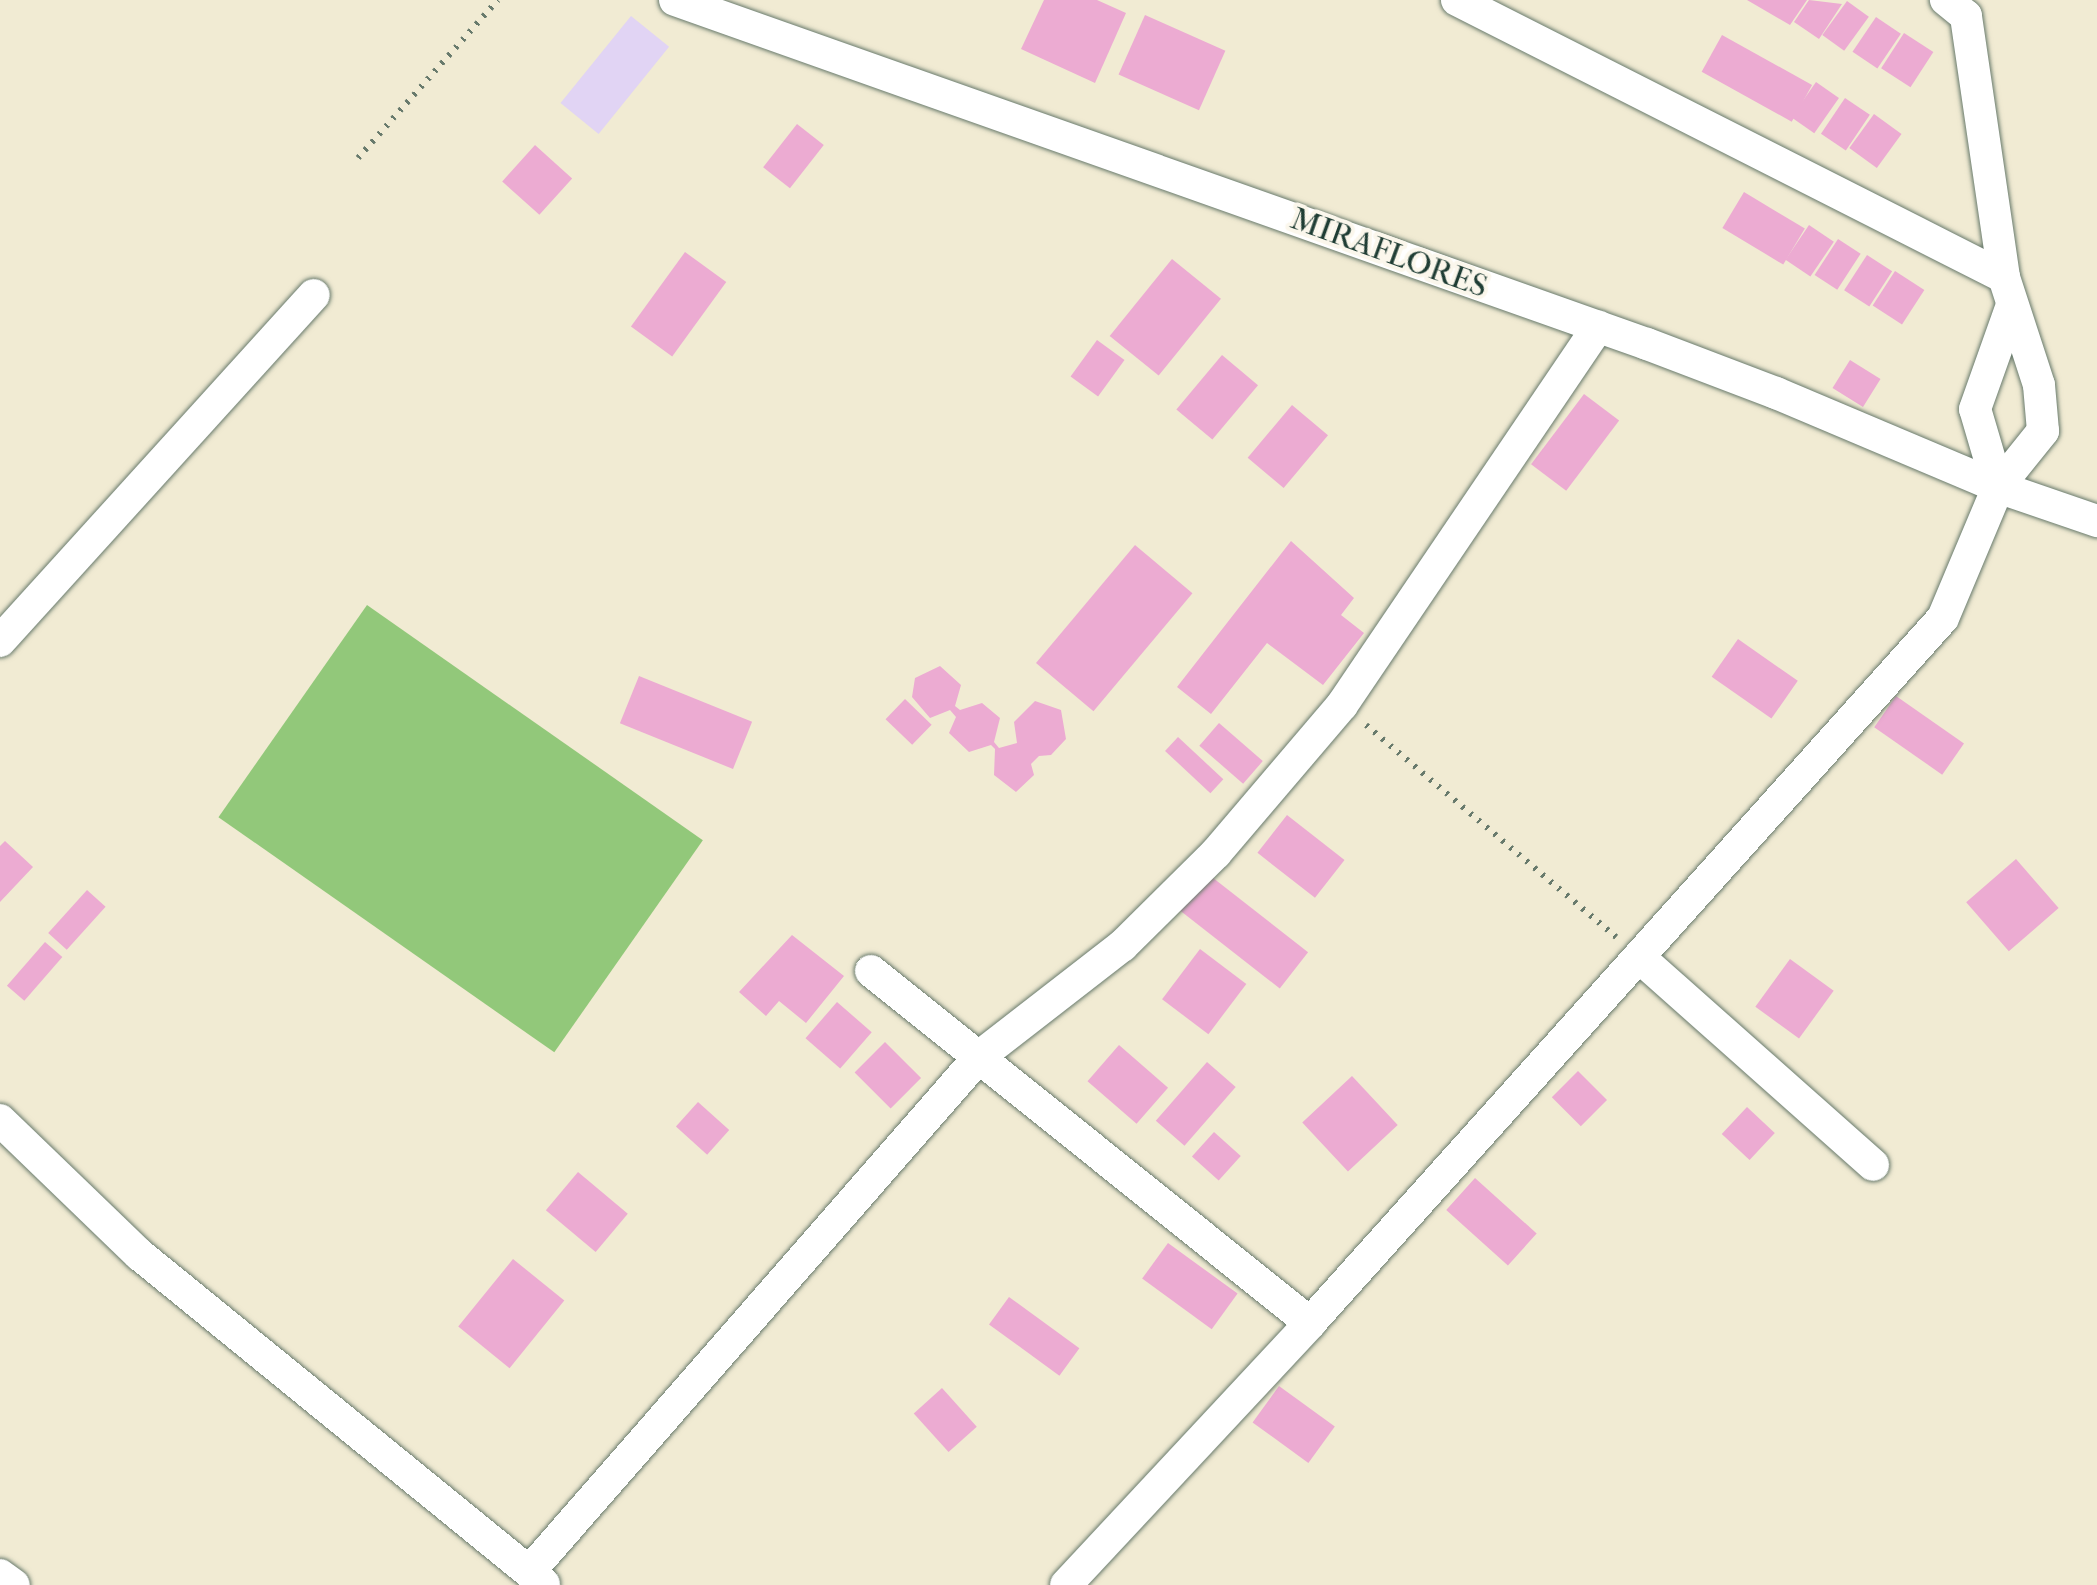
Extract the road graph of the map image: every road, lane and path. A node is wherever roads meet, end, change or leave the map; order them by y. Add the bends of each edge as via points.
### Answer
1 (498, 0) edge
2 (675, 0) edge
3 (1457, 0) edge
4 (1946, 0) edge
5 (358, 158) dead end
6 (2008, 292) junction
7 (314, 295) dead end
8 (1598, 327) junction
9 (1998, 487) junction
10 (2097, 521) edge
11 (0, 641) edge
12 (1342, 705) junction
13 (1639, 956) junction
14 (871, 971) dead end
15 (980, 1056) junction
16 (0, 1120) edge
17 (1873, 1165) dead end
18 (1310, 1323) junction
19 (0, 1575) edge
20 (537, 1578) edge
21 (14, 1585) edge
22 (1066, 1585) edge

1 - 5 path
2 - 8 street, MIRAFLORES
3 - 6 street
4 - 6 street via 1966,16
6 - 9 street via 1975,409
6 - 9 street via 2039,385 2042,431
7 - 11 street
8 - 9 street, MIRAFLORES
8 - 12 street
9 - 10 street, MIRAFLORES
9 - 13 street via 1943,618
12 - 13 path
12 - 15 street via 1216,853 1122,946
13 - 17 street
13 - 18 street
14 - 15 street
15 - 18 street
15 - 20 street
16 - 20 street via 140,1255
18 - 22 street
19 - 21 street

